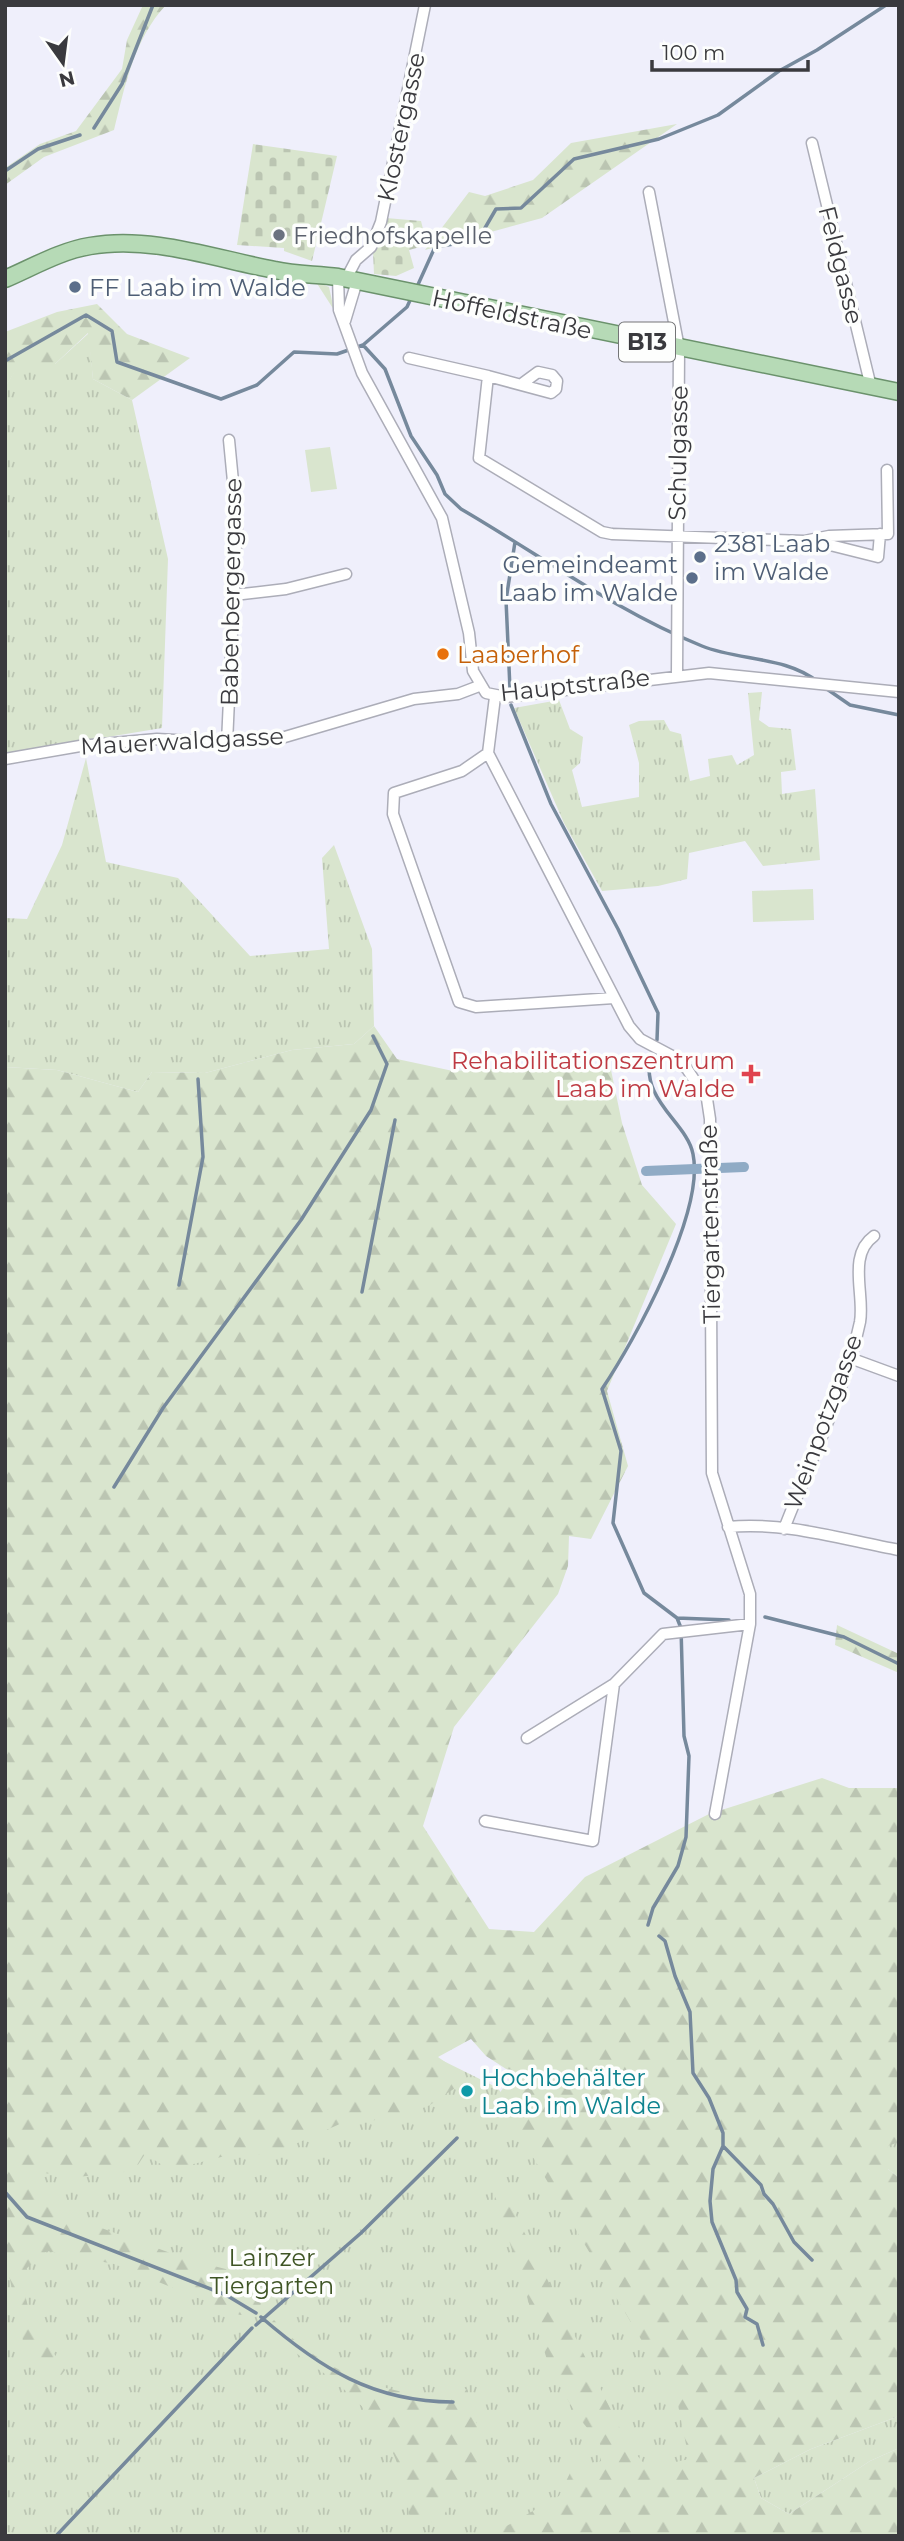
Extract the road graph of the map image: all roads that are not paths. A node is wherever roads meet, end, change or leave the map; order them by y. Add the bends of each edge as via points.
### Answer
1 (425, 5) edge
2 (812, 143) dead end
3 (649, 192) dead end
4 (343, 278) junction
5 (5, 279) edge
6 (345, 321) junction
7 (679, 348) junction
8 (409, 358) dead end
9 (488, 376) junction
10 (523, 383) dead end
11 (871, 387) junction
12 (899, 392) edge
13 (229, 440) dead end
14 (887, 470) dead end
15 (880, 534) junction
16 (677, 535) junction
17 (804, 541) junction
18 (346, 574) dead end
19 (234, 595) junction
20 (677, 675) junction
21 (479, 686) junction
22 (899, 692) edge
23 (495, 697) junction
24 (227, 743) junction
25 (488, 753) junction
26 (5, 759) edge
27 (614, 998) junction
28 (874, 1236) dead end
29 (850, 1358) junction
30 (899, 1376) edge
31 (727, 1527) junction
32 (784, 1529) junction
33 (898, 1549) edge
34 (750, 1624) junction
35 (614, 1684) junction
36 (527, 1738) dead end
37 (715, 1814) dead end
38 (485, 1821) dead end

1 - 4 street, Klostergasse via 381,222 371,247
2 - 11 street, Feldgasse
3 - 7 street, Schulgasse
4 - 5 main road, Hoffeldstraße / B13 via 267,258 126,243 58,255
4 - 6 street
4 - 6 street, Hauptstraße via 338,310
4 - 7 main road, Hoffeldstraße / B13
6 - 21 street, Hauptstraße via 362,373 442,518
7 - 11 main road, Hoffeldstraße / B13
7 - 16 street, Schulgasse
8 - 9 street
9 - 10 street
9 - 16 street via 477,451 482,462 602,532
11 - 12 main road, Hoffeldstraße / B13
13 - 19 street, Babenbergergasse via 237,523
14 - 15 street via 888,534
15 - 17 street
15 - 17 street via 878,557 832,543
16 - 17 street
16 - 20 street, Schulgasse
18 - 19 street via 286,589
19 - 24 street, Babenbergergasse
20 - 22 street, Hauptstraße via 709,673
20 - 23 street, Hauptstraße
21 - 23 street, Hauptstraße
21 - 24 street, Mauerwaldgasse via 458,694 403,702 278,739
23 - 25 street
24 - 26 street, Mauerwaldgasse via 157,739
25 - 27 street, Tiergartenstraße
25 - 27 street via 462,771 394,793 393,814 459,1002 476,1007
27 - 31 street, Tiergartenstraße via 640,1039 672,1055 698,1082 707,1099 712,1473
28 - 29 street, Weinpotzgasse via 866,1241 858,1269 860,1319
29 - 30 street
29 - 32 street, Weinpotzgasse
31 - 32 street
31 - 34 street, Tiergartenstraße via 750,1594
32 - 33 street
34 - 35 street via 663,1634
34 - 37 street, Tiergartenstraße
35 - 36 street
35 - 38 street via 593,1841

